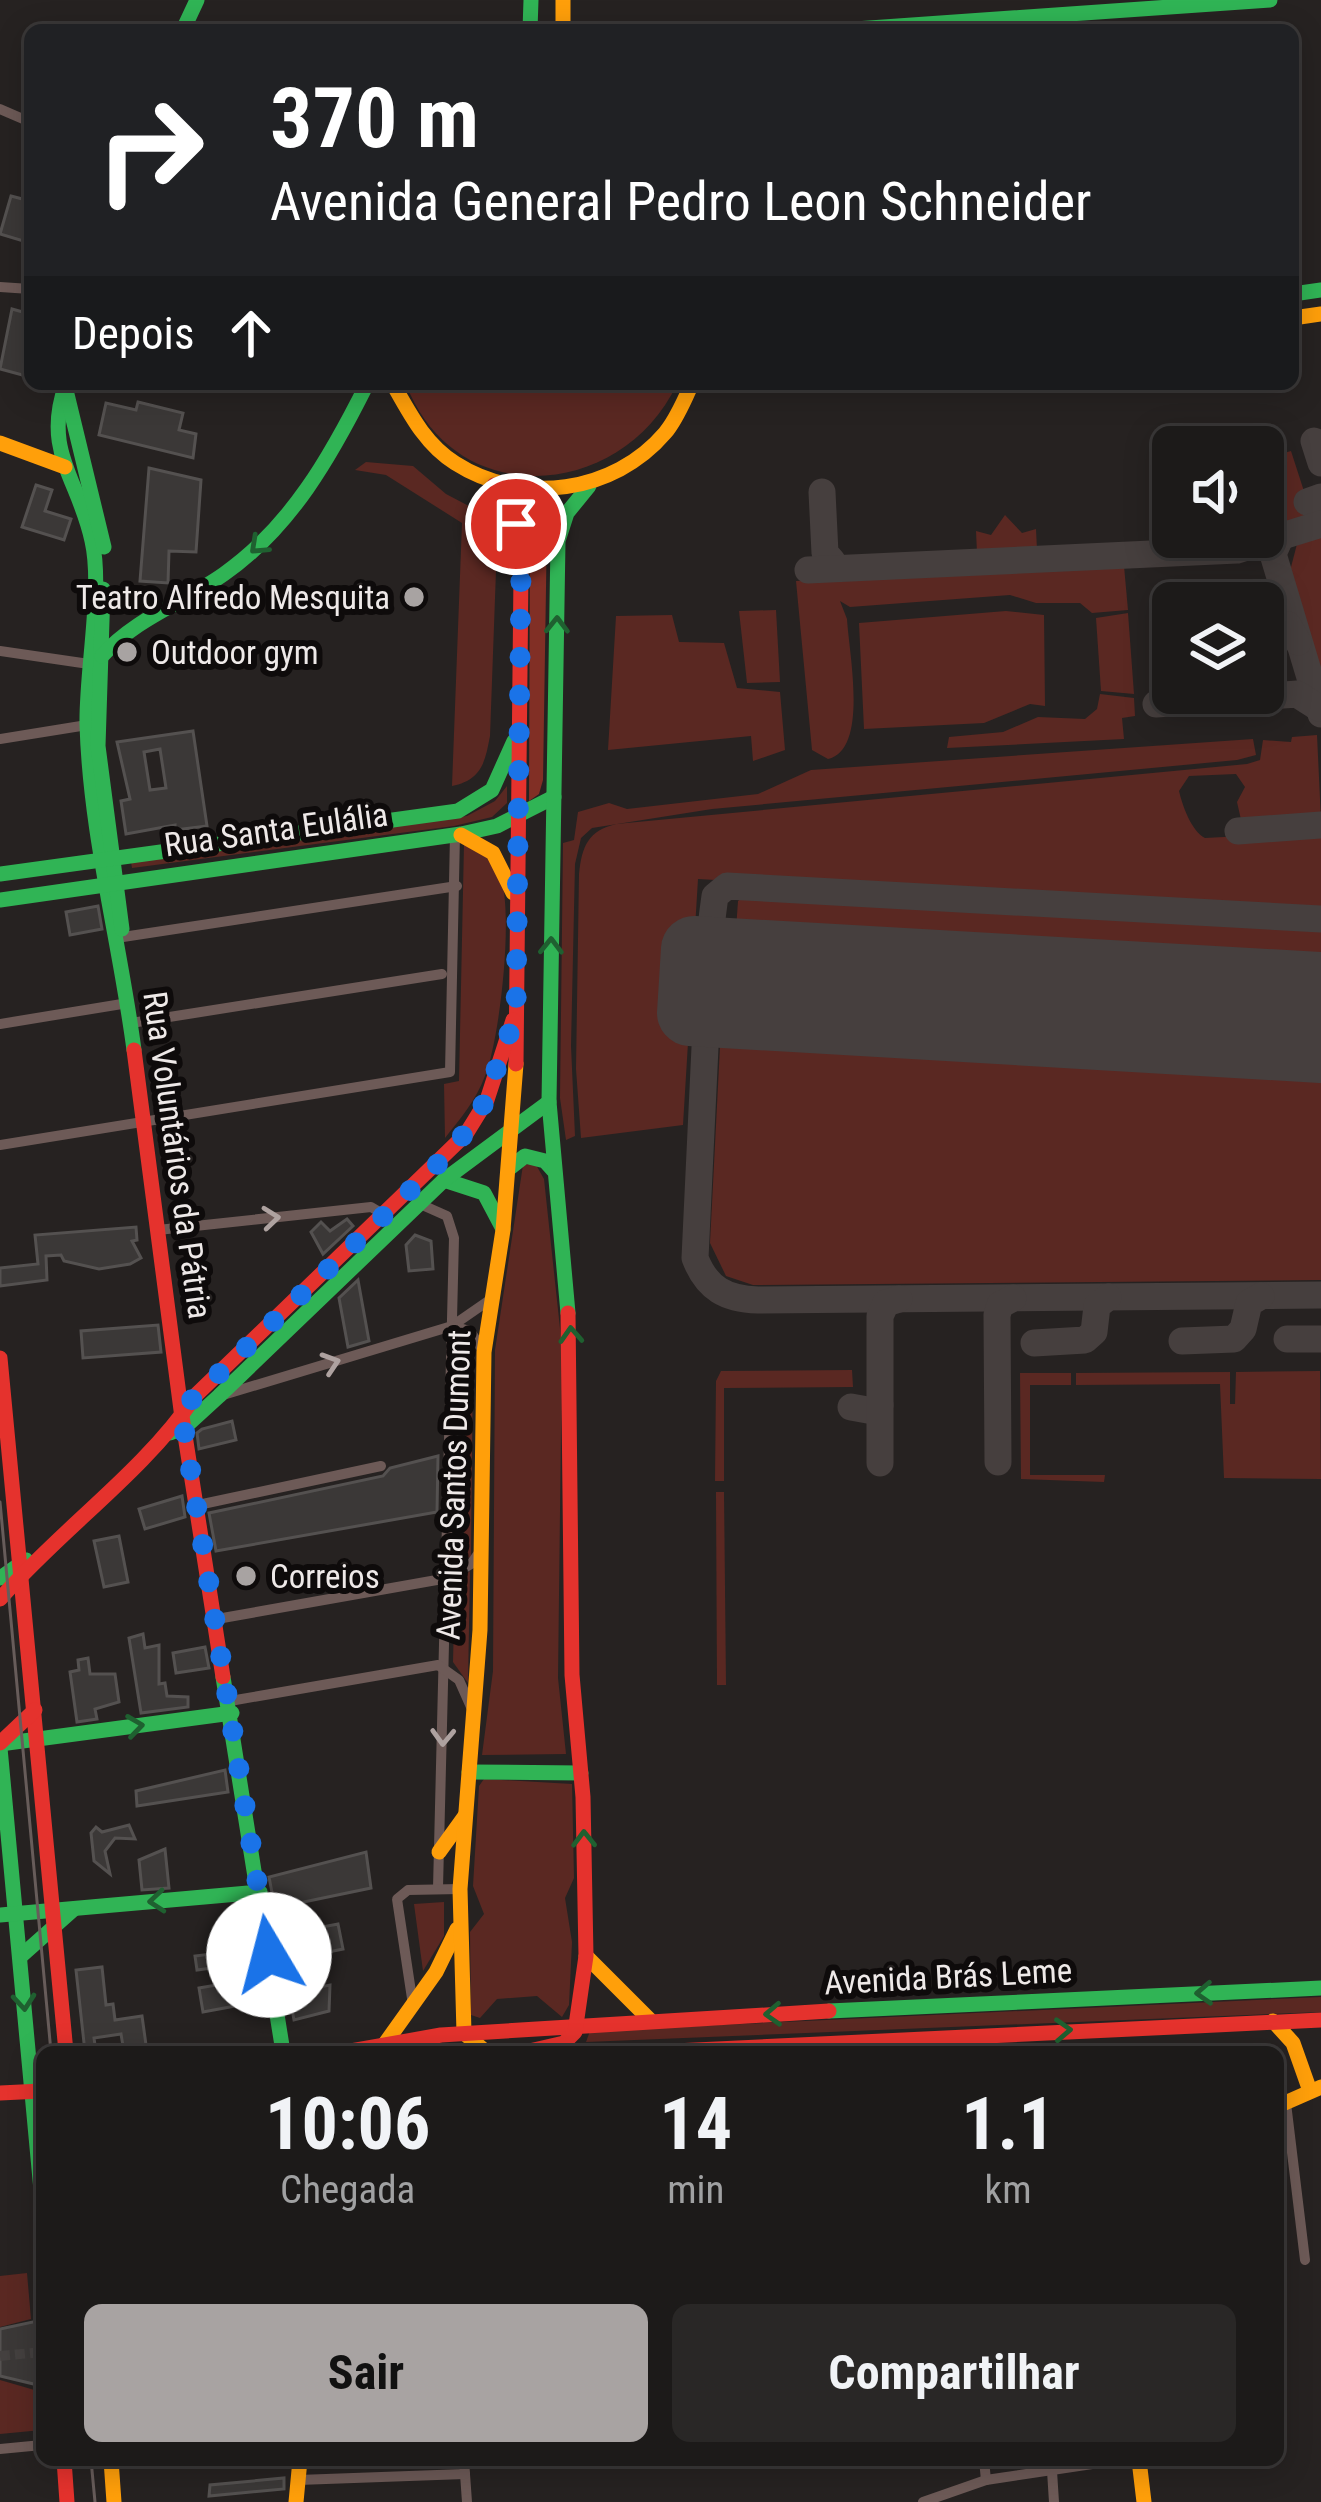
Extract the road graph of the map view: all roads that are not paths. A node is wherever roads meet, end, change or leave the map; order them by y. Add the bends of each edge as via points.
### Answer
1 (1270, 0) edge
2 (928, 24) edge
3 (63, 390) edge
4 (66, 390) edge
5 (364, 390) edge
6 (397, 390) edge
7 (692, 390) edge
8 (0, 443) edge
9 (56, 445) junction
10 (33, 455) junction
11 (64, 467) junction
12 (494, 485) junction
13 (589, 486) junction
14 (91, 493) junction
15 (102, 617) junction
16 (132, 628) junction
17 (0, 651) edge
18 (95, 660) junction
19 (87, 725) junction
20 (517, 735) junction
21 (0, 739) edge
22 (93, 747) junction
23 (554, 797) junction
24 (517, 818) junction
25 (458, 835) junction
26 (107, 858) junction
27 (0, 874) edge
28 (110, 883) junction
29 (457, 886) junction
30 (0, 900) edge
31 (517, 902) junction
32 (123, 938) junction
33 (442, 974) dead end
34 (124, 979) junction
35 (128, 1003) junction
36 (516, 1015) junction
37 (131, 1023) junction
38 (0, 1024) edge
39 (549, 1102) junction
40 (144, 1122) junction
41 (514, 1128) junction
42 (0, 1144) edge
43 (511, 1167) junction
44 (553, 1170) junction
45 (444, 1180) junction
46 (419, 1204) junction
47 (383, 1214) junction
48 (158, 1230) junction
49 (503, 1230) junction
50 (491, 1299) junction
51 (452, 1326) junction
52 (484, 1352) junction
53 (0, 1358) edge
54 (219, 1396) junction
55 (181, 1410) junction
56 (177, 1430) junction
57 (381, 1466) dead end
58 (198, 1505) junction
59 (481, 1549) junction
60 (21, 1569) junction
61 (0, 1578) edge
62 (448, 1578) junction
63 (0, 1599) edge
64 (217, 1619) junction
65 (446, 1669) junction
66 (231, 1707) junction
67 (35, 1711) junction
68 (474, 1720) junction
69 (38, 1739) junction
70 (0, 1745) edge
71 (469, 1772) junction
72 (581, 1773) junction
73 (465, 1816) junction
74 (439, 1852) junction
75 (437, 1888) junction
76 (460, 1889) junction
77 (257, 1898) junction
78 (8, 1915) edge
79 (54, 1919) junction
80 (460, 1923) junction
81 (586, 1956) junction
82 (20, 1957) junction
83 (1321, 1988) edge
84 (989, 2004) junction
85 (413, 2005) junction
86 (914, 2007) junction
87 (650, 2020) junction
88 (1321, 2020) edge
89 (1273, 2021) junction
90 (578, 2025) junction
91 (464, 2032) junction
92 (896, 2039) junction
93 (949, 2044) edge
94 (383, 2045) junction
95 (66, 2046) edge
96 (282, 2046) edge
97 (378, 2046) edge
98 (479, 2046) edge
99 (551, 2046) edge
100 (795, 2046) edge
101 (36, 2082) edge
102 (1316, 2089) edge
103 (36, 2090) edge
104 (0, 2092) edge
105 (1284, 2103) edge
106 (1284, 2118) edge
107 (1304, 2260) dead end
108 (36, 2446) edge
109 (0, 2449) edge
110 (64, 2466) edge
111 (111, 2466) edge
112 (299, 2466) edge
113 (464, 2466) edge
114 (985, 2466) edge
115 (1082, 2466) edge
116 (1140, 2466) edge
117 (1052, 2471) junction
118 (465, 2474) junction
119 (298, 2480) junction
120 (986, 2480) junction
121 (67, 2502) edge
122 (114, 2502) edge
123 (296, 2502) edge
124 (467, 2502) edge
125 (923, 2502) edge
126 (1054, 2502) edge
127 (1144, 2502) edge

1 - 2 main road
3 - 9 main road, Rua Voluntários da Pátria
4 - 14 main road, Rua Voluntários da Pátria
5 -> 16 main road via 275,530 229,572
6 - 12 main road via 428,443
7 - 13 main road via 647,454
8 - 10 main road
9 - 10 main road
9 - 11 main road, Rua Voluntários da Pátria
10 - 11 main road
11 - 14 main road
11 - 18 main road, Rua Voluntários da Pátria via 93,543
12 - 13 main road via 531,492
12 - 20 main road, Avenida Santos Dumont via 520,548
23 -> 13 main road via 558,541
14 - 15 main road, Rua Voluntários da Pátria via 104,548
15 - 16 main road
15 - 18 main road, Rua Voluntários da Pátria
16 - 18 main road
17 - 18 street
18 - 19 main road, Rua Voluntários da Pátria
18 - 22 main road, Rua Voluntários da Pátria
19 - 21 street
19 - 22 main road, Rua Voluntários da Pátria
20 - 24 main road, Avenida Santos Dumont
20 - 26 main road, Rua Santa Eulália via 492,790 468,808
22 - 26 main road, Rua Voluntários da Pátria
23 - 24 main road, Rua Santa Eulália
39 -> 23 main road
24 - 25 main road, Rua Santa Eulália
24 - 31 main road, Avenida Santos Dumont
25 - 28 main road, Rua Santa Eulália
25 - 29 street
25 - 31 main road via 493,853
26 - 27 main road, Rua Santa Eulália
26 - 28 main road, Rua Voluntários da Pátria
28 - 30 main road, Rua Santa Eulália
28 - 32 main road, Rua Voluntários da Pátria
28 - 34 main road, Rua Voluntários da Pátria
29 - 32 street
29 - 40 street via 450,1072
31 - 36 main road, Avenida Santos Dumont
32 - 34 main road, Rua Voluntários da Pátria
33 - 37 street
34 - 35 main road, Rua Voluntários da Pátria
35 - 37 main road, Rua Voluntários da Pátria
35 - 38 street
36 - 41 main road, Avenida Santos Dumont
36 - 47 main road via 479,1116
37 - 40 main road, Rua Voluntários da Pátria
39 - 41 main road
39 - 44 main road
40 - 42 street
40 - 48 main road, Rua Voluntários da Pátria
41 - 43 main road, Avenida Santos Dumont
41 - 45 main road
43 - 44 main road via 525,1156
43 - 49 main road, Avenida Santos Dumont
72 -> 44 main road via 572,1675 572,1358
45 - 46 main road
45 - 49 main road via 484,1192
46 - 51 street, Avenida Santos Dumont via 452,1225
46 - 54 main road
48 -> 47 street via 371,1207
47 - 55 main road
48 - 55 main road, Rua Voluntários da Pátria
49 - 50 main road, Avenida Santos Dumont
50 - 51 street
50 - 52 main road, Avenida Santos Dumont
51 - 52 street via 470,1331
54 -> 51 street
51 - 62 street, Avenida Santos Dumont
52 - 59 main road, Avenida Santos Dumont
53 - 60 main road
54 - 56 main road
55 - 56 main road
56 - 58 main road
56 - 60 main road
57 - 58 street
58 - 64 main road
59 - 62 street
59 - 68 main road, Avenida Santos Dumont
60 - 61 main road
60 - 63 main road
60 - 67 main road
62 - 64 street
62 - 65 street, Avenida Santos Dumont
64 - 66 main road
65 - 66 street via 422,1667
65 - 68 street via 468,1696
65 -> 74 street, Avenida Santos Dumont
69 -> 66 main road
66 - 77 main road
67 - 69 main road
67 - 70 main road
68 - 71 main road, Avenida Santos Dumont
69 - 70 main road
69 - 79 main road
70 - 78 main road
71 - 72 main road
71 - 73 main road, Avenida Santos Dumont
81 -> 72 main road
73 - 74 main road
73 - 76 main road, Avenida Santos Dumont
74 - 75 street, Avenida Santos Dumont
75 - 76 street
75 - 85 street via 397,1899
76 - 80 main road, Avenida Santos Dumont
77 -> 79 main road via 74,1909
77 - 96 main road
78 - 79 main road
78 - 82 main road
79 - 82 main road
79 - 95 main road
80 - 85 main road
80 - 91 main road, Avenida Santos Dumont
81 - 87 main road
81 - 90 main road
82 -> 101 main road
83 -> 84 main road, Avenida Brás Leme
84 - 86 main road, Avenida Brás Leme
84 - 93 main road via 955,2012
85 - 94 main road
86 -> 87 main road, Avenida Brás Leme
86 - 92 main road via 923,2027
87 - 90 main road, Avenida Brás Leme
88 - 89 main road, Avenida Brás Leme
93 -> 89 main road, Avenida Brás Leme
89 - 102 main road
90 - 91 main road, Avenida Brás Leme
90 - 99 main road
91 - 94 main road, Avenida Brás Leme
91 - 98 main road
92 - 93 main road, Avenida Brás Leme
92 - 100 main road, Avenida Brás Leme
94 - 97 main road, Avenida Brás Leme
102 - 105 main road
103 - 104 main road
106 - 107 street
108 - 109 street
110 - 121 main road
111 - 122 main road
112 - 119 main road
113 - 118 street
114 - 120 street
115 - 117 street
116 - 127 main road
117 - 120 street
117 - 126 street
118 - 119 street
118 - 124 street
119 - 123 main road
120 - 125 street

